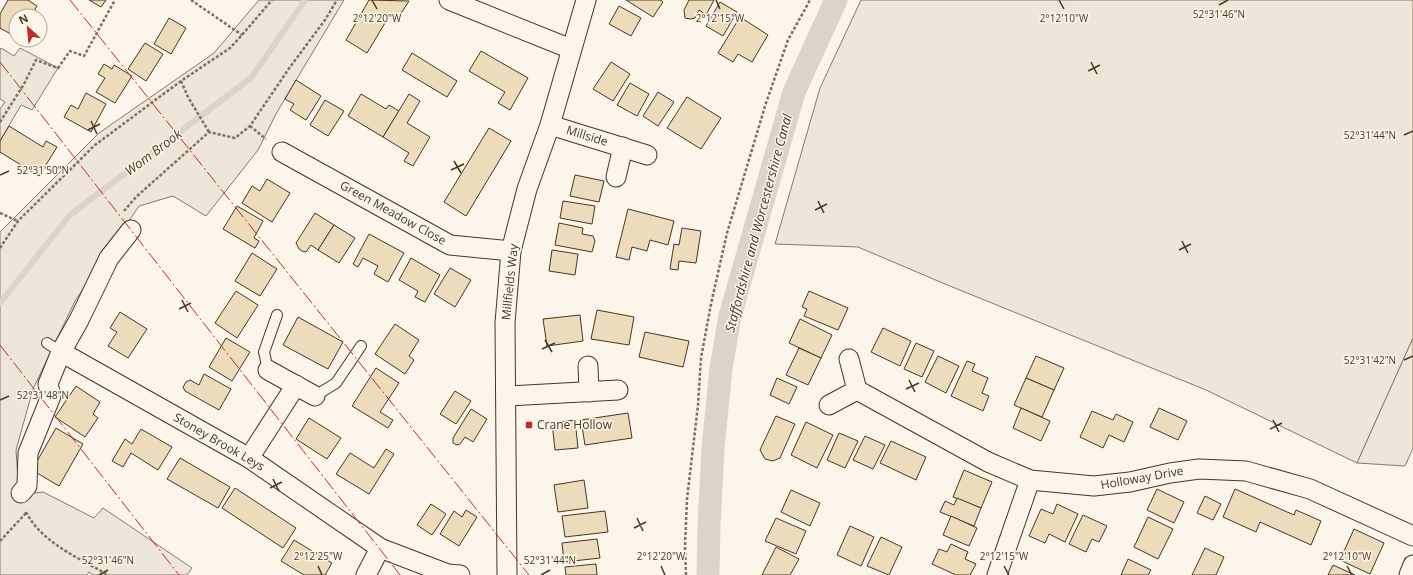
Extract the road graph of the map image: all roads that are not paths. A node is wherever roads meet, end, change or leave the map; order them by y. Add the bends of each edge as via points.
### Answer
1 (448, 0) edge
2 (586, 0) edge
3 (571, 49) junction
4 (550, 125) junction
5 (623, 147) junction
6 (282, 152) dead end
7 (647, 155) dead end
8 (616, 177) dead end
9 (131, 230) dead end
10 (511, 251) junction
11 (277, 316) dead end
12 (361, 346) dead end
13 (54, 347) junction
14 (849, 359) dead end
15 (588, 366) dead end
16 (268, 370) joint
17 (296, 385) junction
18 (618, 390) dead end
19 (856, 390) junction
20 (589, 392) junction
21 (315, 396) joint
22 (506, 396) junction
23 (829, 405) dead end
24 (249, 458) junction
25 (1030, 480) junction
26 (21, 493) dead end
27 (1413, 536) edge
28 (380, 548) junction
29 (1413, 565) edge
30 (366, 575) edge
31 (460, 575) edge
32 (507, 575) edge
33 (997, 575) edge
34 (1409, 575) edge

1 - 3 street
2 - 3 street, Millfields Way
3 - 4 street, Millfields Way
4 - 5 street, Millside
4 - 10 street, Millfields Way via 528,189
5 - 7 street, Millside
5 - 8 street, Millside
6 - 10 street, Green Meadow Close via 450,245
9 - 13 street via 109,258 79,320
10 - 22 street, Millfields Way via 505,323
11 - 16 lane via 264,352
12 - 21 lane via 336,383
13 - 24 street, Stoney Brook Leys
13 - 26 street via 48,384 50,396 28,453 27,486
14 - 19 street
15 - 20 street
16 - 17 street
17 - 21 street
17 - 24 street
18 - 20 street
19 - 23 street
19 - 25 street, Holloway Drive via 988,462
20 - 22 street
22 - 32 street, Millfields Way
24 - 28 street, Stoney Brook Leys
25 - 27 street, Holloway Drive via 1094,486 1199,469 1246,471 1310,489
25 - 33 street
28 - 30 street
28 - 31 street, Stoney Brook Leys via 448,574
29 - 34 street

